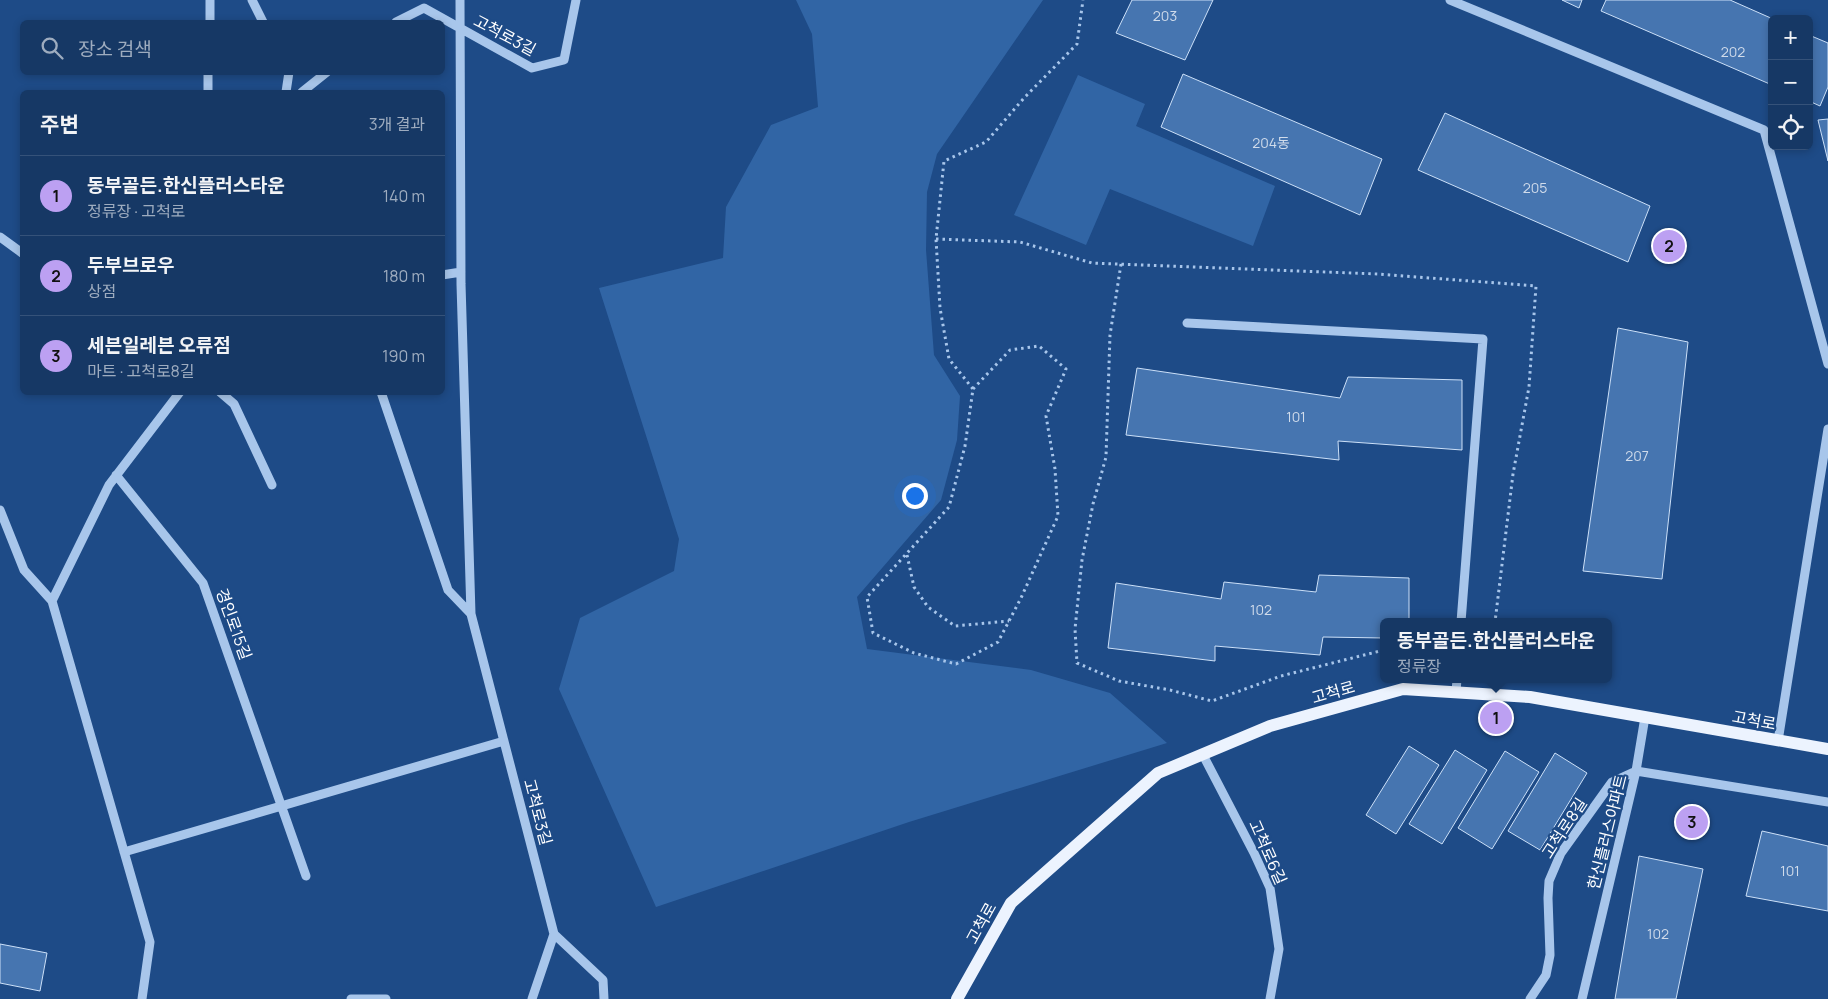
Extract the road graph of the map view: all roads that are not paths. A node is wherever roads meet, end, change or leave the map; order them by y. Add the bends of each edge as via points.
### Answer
1 (210, 0) edge
2 (252, 0) edge
3 (460, 0) edge
4 (576, 0) edge
5 (1450, 0) edge
6 (210, 20) edge
7 (262, 20) edge
8 (400, 20) edge
9 (460, 28) junction
10 (208, 75) edge
11 (288, 75) edge
12 (323, 75) edge
13 (208, 90) edge
14 (286, 90) edge
15 (304, 90) edge
16 (0, 237) edge
17 (20, 252) edge
18 (461, 272) junction
19 (445, 275) edge
20 (1187, 323) dead end
21 (1828, 364) edge
22 (178, 395) edge
23 (224, 395) edge
24 (382, 395) edge
25 (1828, 428) edge
26 (116, 475) junction
27 (272, 485) dead end
28 (0, 510) edge
29 (52, 601) junction
30 (472, 614) junction
31 (1460, 618) edge
32 (1457, 683) edge
33 (1456, 692) junction
34 (1645, 716) junction
35 (504, 741) junction
36 (1778, 741) junction
37 (1828, 749) edge
38 (1203, 755) junction
39 (1636, 771) junction
40 (1828, 802) edge
41 (283, 806) junction
42 (124, 852) junction
43 (306, 876) dead end
44 (554, 934) junction
45 (142, 999) edge
46 (351, 999) edge
47 (386, 999) edge
48 (532, 999) edge
49 (604, 999) edge
50 (957, 999) edge
51 (1270, 999) edge
52 (1530, 999) edge
53 (1582, 999) edge

1 - 6 street
2 - 7 street
3 - 9 street, 고척로3길
4 - 9 street, 고척로3길 via 564,60 532,68
5 - 21 street via 1764,130
8 - 9 street, 고척로3길 via 424,8
9 - 18 street, 고척로3길
10 - 13 street
11 - 14 street
12 - 15 street
16 - 17 street
18 - 19 street
18 - 30 street, 고척로3길
20 - 31 street via 1483,339
22 - 26 street
23 - 27 street via 234,404
24 - 30 street via 448,590
25 - 36 street
26 - 29 street
26 - 41 street, 경인로15길 via 203,582
28 - 29 street via 24,570
29 - 42 street
30 - 35 street, 고척로3길
32 - 33 street
33 - 34 main road, 고척로 via 1530,697
33 - 38 main road, 고척로 via 1403,689 1270,726
34 - 36 main road, 고척로
34 - 39 street
35 - 41 street
35 - 44 street, 고척로3길
36 - 37 main road, 고척로
38 - 50 main road, 고척로 via 1158,774 1011,903
38 - 51 street, 고척로6길 via 1270,888 1279,949
39 - 40 street, 한신플러스아파트
39 - 52 street, 고척로8길 via 1612,782 1561,853 1549,881 1550,955 1546,975
39 - 53 street, 한신플러스아파트
41 - 42 street
41 - 43 street, 경인로15길
42 - 45 street via 150,942
44 - 48 street
44 - 49 street via 602,980
46 - 47 street

